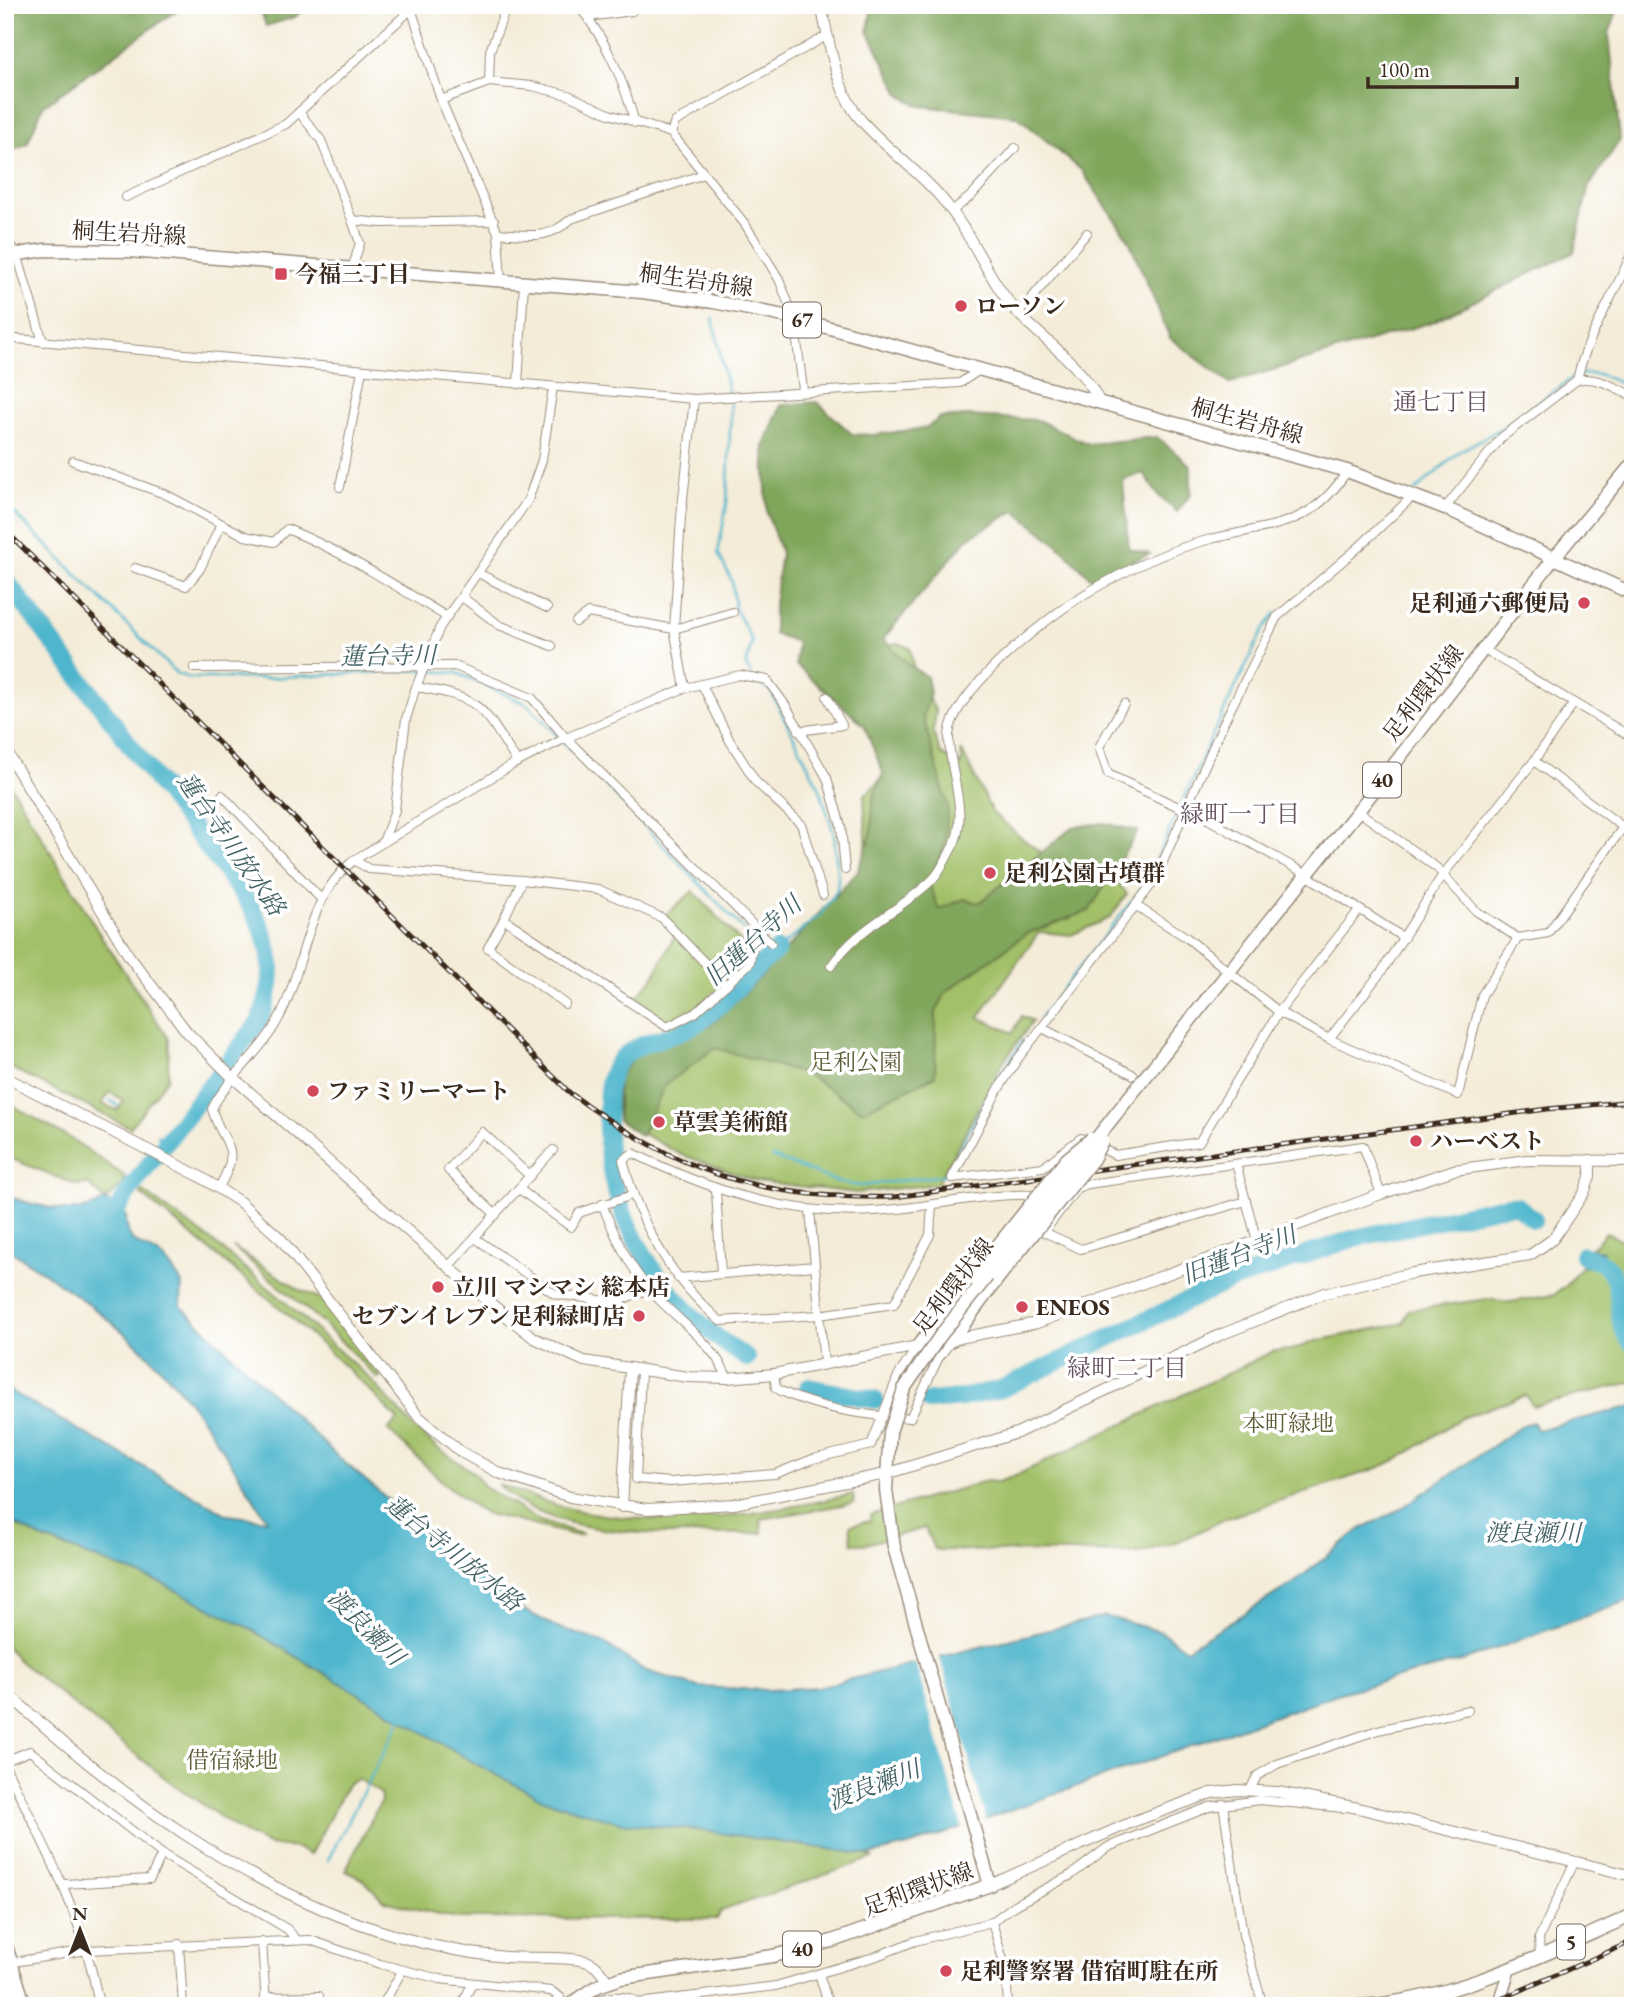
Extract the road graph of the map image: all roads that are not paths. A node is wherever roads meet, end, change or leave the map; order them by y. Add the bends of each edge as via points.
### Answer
1 (507, 5) edge
2 (578, 5) edge
3 (821, 5) edge
4 (414, 8) edge
5 (632, 12) dead end
6 (588, 18) junction
7 (828, 35) junction
8 (489, 82) junction
9 (441, 100) junction
10 (299, 112) junction
11 (635, 123) junction
12 (671, 133) junction
13 (1015, 148) dead end
14 (704, 174) junction
15 (127, 197) dead end
16 (952, 211) junction
17 (352, 220) junction
18 (494, 221) junction
19 (498, 233) junction
20 (1087, 233) dead end
21 (5, 243) edge
22 (1633, 249) edge
23 (11, 255) edge
24 (352, 269) junction
25 (500, 281) junction
26 (524, 283) junction
27 (1019, 313) junction
28 (794, 318) junction
29 (5, 338) edge
30 (43, 342) junction
31 (981, 369) junction
32 (362, 370) junction
33 (1577, 380) junction
34 (518, 384) junction
35 (552, 387) junction
36 (803, 390) junction
37 (1633, 396) edge
38 (694, 399) junction
39 (1100, 402) junction
40 (73, 461) dead end
41 (1633, 463) edge
42 (1347, 471) junction
43 (340, 486) dead end
44 (1414, 495) junction
45 (1445, 508) junction
46 (221, 524) junction
47 (1554, 558) junction
48 (135, 568) dead end
49 (478, 573) junction
50 (1633, 594) edge
51 (462, 597) junction
52 (547, 608) dead end
53 (733, 612) dead end
54 (447, 617) junction
55 (576, 622) dead end
56 (674, 629) junction
57 (552, 646) dead end
58 (1483, 649) junction
59 (425, 665) junction
60 (194, 668) dead end
61 (702, 685) junction
62 (416, 687) junction
63 (685, 688) junction
64 (827, 697) dead end
65 (1124, 704) dead end
66 (1574, 704) junction
67 (799, 731) junction
68 (566, 738) junction
69 (1633, 738) edge
70 (5, 749) edge
71 (1534, 761) junction
72 (517, 762) junction
73 (222, 795) dead end
74 (1184, 809) junction
75 (1358, 811) junction
76 (1633, 813) edge
77 (1627, 827) edge
78 (383, 843) junction
79 (354, 860) junction
80 (845, 870) dead end
81 (1306, 876) junction
82 (1442, 876) junction
83 (522, 880) junction
84 (823, 895) dead end
85 (320, 898) junction
86 (1136, 906) junction
87 (1359, 909) junction
88 (504, 919) junction
89 (761, 933) junction
90 (1404, 938) junction
91 (1518, 938) junction
92 (771, 943) dead end
93 (831, 966) dead end
94 (1229, 971) junction
95 (726, 985) junction
96 (565, 1004) dead end
97 (1279, 1012) junction
98 (1042, 1028) junction
99 (1328, 1039) junction
100 (1135, 1075) dead end
101 (232, 1076) junction
102 (5, 1077) edge
103 (1104, 1129) junction
104 (553, 1150) dead end
105 (1590, 1160) junction
106 (1633, 1161) edge
107 (1236, 1164) junction
108 (530, 1176) junction
109 (219, 1187) junction
110 (519, 1189) junction
111 (716, 1190) junction
112 (1075, 1191) junction
113 (1381, 1194) junction
114 (628, 1196) junction
115 (1246, 1201) junction
116 (605, 1203) junction
117 (932, 1204) junction
118 (810, 1210) junction
119 (496, 1215) junction
120 (475, 1238) junction
121 (1257, 1241) junction
122 (815, 1266) junction
123 (448, 1267) junction
124 (721, 1274) junction
125 (678, 1278) junction
126 (649, 1289) junction
127 (819, 1315) junction
128 (952, 1340) junction
129 (917, 1347) junction
130 (824, 1364) junction
131 (635, 1371) junction
132 (774, 1374) junction
133 (727, 1378) junction
134 (879, 1416) junction
135 (886, 1474) junction
136 (622, 1507) junction
137 (5, 1691) edge
138 (1468, 1710) dead end
139 (5, 1763) edge
140 (1250, 1790) junction
141 (1223, 1804) junction
142 (1357, 1808) junction
143 (162, 1854) junction
144 (1575, 1861) junction
145 (1633, 1876) edge
146 (65, 1884) junction
147 (990, 1885) junction
148 (1633, 1915) edge
149 (992, 1922) junction
150 (297, 1940) junction
151 (262, 1941) junction
152 (5, 1943) edge
153 (179, 1944) junction
154 (87, 1951) junction
155 (1540, 1956) junction
156 (9, 1963) edge
157 (1510, 1969) junction
158 (402, 1971) junction
159 (819, 1974) junction
160 (608, 1982) junction
161 (471, 1984) junction
162 (319, 1996) dead end
163 (265, 2001) edge
164 (638, 2004) edge
165 (24, 2006) edge
166 (99, 2006) edge
167 (183, 2006) edge
168 (382, 2006) edge
169 (461, 2006) edge
170 (551, 2006) edge
171 (568, 2006) edge
172 (587, 2006) edge
173 (829, 2006) edge
174 (928, 2006) edge
175 (971, 2006) edge
176 (1008, 2006) edge
177 (1264, 2006) edge
178 (1359, 2006) edge
179 (1498, 2006) edge

1 - 8 street via 491,51
2 - 6 street
3 - 7 street
4 - 9 street
4 - 10 street
5 - 6 street
6 - 11 street via 623,80
7 - 12 street via 675,122
7 - 16 street via 845,91 860,119
8 - 9 street
8 - 11 street via 568,95
9 - 18 street
10 - 15 street via 266,134
10 - 17 street via 321,140
11 - 12 street
12 - 14 street
13 - 16 street
14 - 19 street via 571,219 557,232 543,236
14 - 28 street via 745,224 779,279
16 - 27 street via 1000,291
17 - 18 street
17 - 24 street via 360,243
18 - 19 street
19 - 25 street
20 - 27 street
21 - 23 main road
22 - 33 street via 1582,358
23 - 24 main road, 桐生岩舟線 / 67 via 45,250 129,251
23 - 30 street
24 - 25 main road, 桐生岩舟線 / 67
25 - 26 main road, 桐生岩舟線 / 67
26 - 28 main road, 桐生岩舟線 / 67 via 680,296
26 - 34 street
27 - 39 street via 1090,383
28 - 31 main road, 桐生岩舟線 / 67
28 - 36 street
29 - 30 street
30 - 32 street
31 - 36 street via 960,383
31 - 39 main road, 桐生岩舟線 / 67
32 - 34 street
32 - 43 street
33 - 37 street via 1600,381
33 - 45 street via 1501,438
34 - 35 street
35 - 38 street
35 - 49 street via 542,460 528,500
36 - 38 street
38 - 56 street
39 - 42 main road, 桐生岩舟線 / 67
40 - 46 street via 165,494
41 - 47 main road, 足利環状線 / 40
42 - 44 main road, 桐生岩舟線 / 67
42 - 93 street via 1311,511 1273,528 1213,538 1165,554 1085,594 1008,654 952,718 949,736 958,818 956,842 933,880 847,943
44 - 45 main road, 桐生岩舟線 / 67
44 - 74 street via 1277,617
45 - 47 main road, 桐生岩舟線 / 67
46 - 48 street via 200,569 186,586
46 - 54 street via 245,536 274,542 287,529 318,541
47 - 50 main road, 67
47 - 58 main road, 足利環状線 / 40
49 - 51 street
49 - 52 street
51 - 54 street
51 - 57 street via 499,625
53 - 56 street
54 - 59 street
55 - 56 street via 589,613
56 - 63 street
58 - 66 street
58 - 75 main road, 足利環状線 / 40
59 - 60 street
59 - 62 street
59 - 68 street via 455,666 532,698
61 - 63 street
61 - 67 street via 740,675 767,680
61 - 84 street via 756,782 801,824
62 - 72 street via 453,693 477,704
62 - 78 street via 406,719 395,810
63 - 68 street
64 - 67 street via 842,725
65 - 74 street via 1099,747 1108,774
66 - 69 street
66 - 71 street
67 - 80 street via 827,778 841,826
68 - 72 street
68 - 89 street
70 - 101 street via 129,957 159,998
71 - 77 street
71 - 82 street
72 - 78 street
73 - 85 street
74 - 81 street
74 - 86 street via 1155,880
75 - 81 main road, 足利環状線 / 40
75 - 82 street
76 - 77 street
77 - 91 street via 1548,933
78 - 79 street
79 - 83 street via 369,869
79 - 85 street
81 - 87 street
81 - 94 main road, 足利環状線 / 40
82 - 90 street
82 - 91 street via 1476,911
83 - 88 street
83 - 95 street via 598,889 662,918
85 - 101 street via 287,1003 273,1029
86 - 94 street
86 - 98 street
87 - 90 street
87 - 97 street
88 - 95 street via 667,1027 695,1013
88 - 96 street via 488,948
89 - 92 street
89 - 95 street via 752,946 750,963
90 - 99 street
91 - 99 street via 1482,995 1458,1095
94 - 97 street
94 - 103 main road, 足利環状線 / 40, bridge
97 - 98 street via 1199,1142 1115,1155 1081,1138 1043,1167 952,1178 998,1090
97 - 99 street
98 - 100 street
101 - 109 street via 212,1109 233,1157
101 - 123 street
102 - 109 street
103 - 128 main road, bridge via 1105,1138 1093,1159
103 - 129 main road, bridge via 1067,1159
103 - 135 main road, 足利環状線 / 40, bridge via 904,1389 890,1433
104 - 108 street
105 - 106 street
105 - 113 street via 1527,1160 1470,1167
105 - 135 street via 1584,1193 1553,1239 1530,1255 1413,1273 1325,1293 1220,1335 1017,1433
107 - 112 street via 1088,1184
107 - 113 street via 1363,1146
107 - 115 street
108 - 110 street
108 - 119 street via 482,1132 448,1170
109 - 136 street via 281,1239 418,1416 445,1441 499,1473 570,1497
110 - 116 street via 571,1227 579,1213
110 - 119 street
111 - 114 street via 633,1153 622,1160
111 - 118 street
111 - 124 street
112 - 115 street via 1044,1232 1082,1249
112 - 117 street via 1010,1193
113 - 121 street
114 - 116 street
114 - 125 street
115 - 121 street
116 - 126 street via 615,1236
117 - 118 street via 876,1211
117 - 127 street via 930,1235 894,1304
118 - 122 street
119 - 120 street
120 - 123 street
120 - 126 street via 555,1294 615,1303
121 - 128 street via 1056,1317
122 - 124 street
122 - 127 street
123 - 131 street via 534,1338 584,1361
124 - 125 street
125 - 127 street via 719,1321
126 - 133 street via 718,1357
127 - 130 street
128 - 129 street
128 - 134 street via 910,1418
129 - 130 street
129 - 134 street
130 - 132 street
131 - 133 street
131 - 134 street via 634,1474 639,1481 718,1480 783,1472 813,1459 871,1445
131 - 136 street
132 - 133 street
132 - 134 street via 776,1388 794,1397
135 - 136 street via 734,1504
135 - 147 main road, 足利環状線 / 40 via 894,1547
137 - 160 street via 86,1761 162,1817 246,1871 312,1906 399,1937 457,1950 586,1961
138 - 140 street via 1378,1730 1277,1764 1257,1776
139 - 143 street via 30,1751
139 - 146 street
140 - 142 street
140 - 147 street via 1191,1799
141 - 142 street via 1259,1800
141 - 149 street via 1108,1847 1072,1875
141 - 177 street via 1243,1934
142 - 144 street
143 - 146 street via 150,1879
143 - 150 street via 287,1929
144 - 145 street
144 - 155 street via 1539,1938
146 - 154 street
147 - 160 main road, 足利環状線 / 40 via 832,1941 774,1956 649,1972
148 - 155 main road, 5
149 - 159 street via 915,1941
149 - 176 street via 1006,1970
150 - 151 street
150 - 158 street via 314,1941
151 - 153 street
151 - 163 street
152 - 156 main road
153 - 154 street
153 - 167 street
154 - 156 street
154 - 166 street
155 - 157 main road, 5
156 - 165 main road
157 - 178 main road, 5 via 1439,1994
157 - 179 main road
158 - 161 street
158 - 168 street
159 - 164 street via 741,1992
159 - 173 street
160 - 171 main road, 足利環状線 / 40
161 - 169 street
161 - 170 street via 551,1991 560,1997
162 - 163 street
164 - 172 street via 623,1997 603,1998
174 - 175 main road

